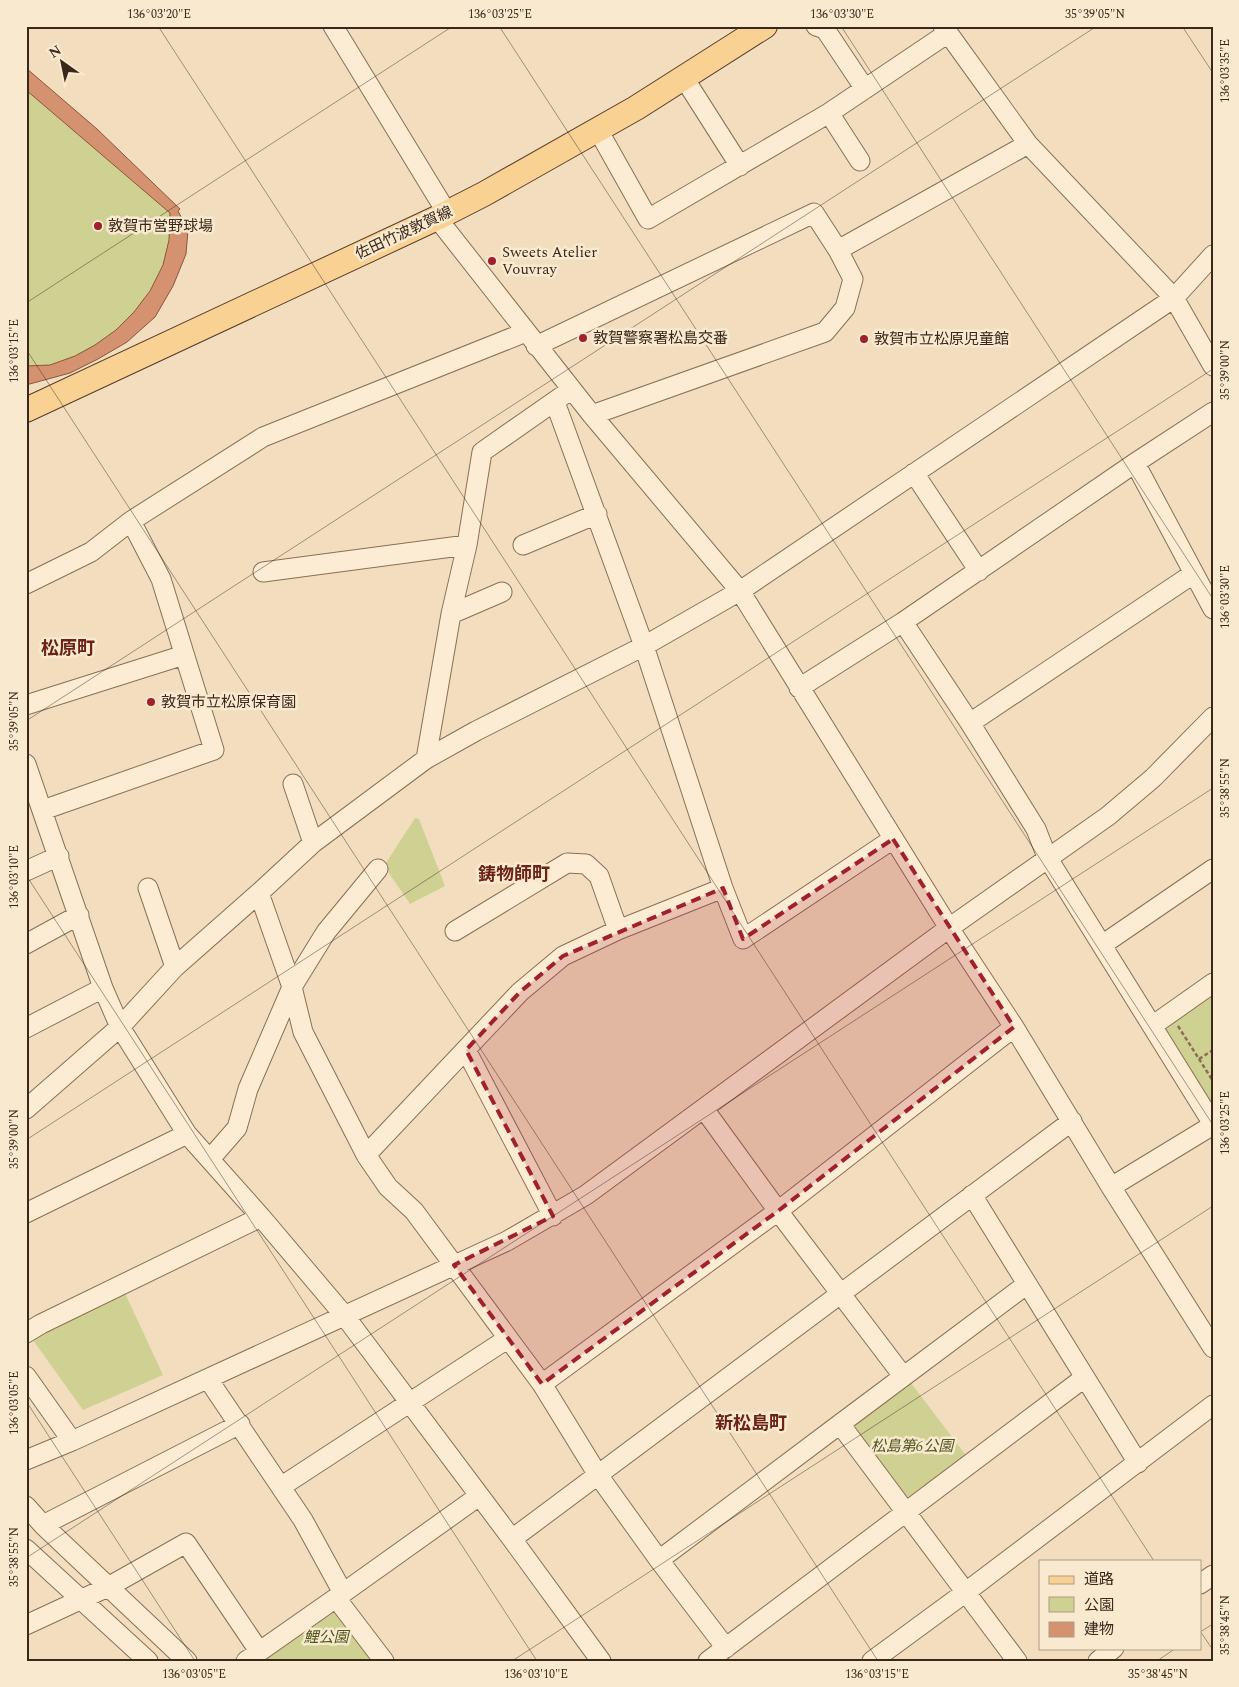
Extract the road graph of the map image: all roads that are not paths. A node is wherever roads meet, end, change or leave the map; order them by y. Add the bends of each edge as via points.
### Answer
1 (333, 26) edge
2 (765, 26) edge
3 (816, 26) edge
4 (946, 30) edge
5 (684, 78) junction
6 (865, 88) junction
7 (829, 113) junction
8 (598, 130) junction
9 (1028, 144) junction
10 (860, 161) dead end
11 (740, 166) junction
12 (442, 215) junction
13 (838, 250) junction
14 (1213, 255) edge
15 (1174, 298) junction
16 (531, 339) junction
17 (1213, 366) edge
18 (572, 389) junction
19 (555, 402) junction
20 (26, 410) edge
21 (1213, 412) edge
22 (592, 415) junction
23 (1135, 462) junction
24 (914, 473) junction
25 (597, 514) junction
26 (131, 521) junction
27 (467, 545) junction
28 (523, 545) dead end
29 (979, 571) junction
30 (263, 572) dead end
31 (1193, 574) junction
32 (26, 584) edge
33 (502, 592) dead end
34 (740, 592) junction
35 (1213, 608) edge
36 (451, 614) junction
37 (903, 622) junction
38 (644, 646) junction
39 (184, 655) junction
40 (799, 688) junction
41 (26, 705) edge
42 (1213, 717) edge
43 (970, 723) junction
44 (426, 759) junction
45 (26, 764) edge
46 (294, 784) dead end
47 (31, 795) edge
48 (43, 810) junction
49 (893, 839) junction
50 (313, 842) junction
51 (59, 856) junction
52 (1047, 857) junction
53 (378, 869) dead end
54 (1213, 869) edge
55 (26, 871) edge
56 (148, 888) dead end
57 (723, 888) junction
58 (259, 893) junction
59 (79, 916) junction
60 (948, 928) junction
61 (618, 930) junction
62 (455, 931) dead end
63 (26, 944) edge
64 (1102, 945) junction
65 (176, 967) junction
66 (1213, 983) edge
67 (292, 987) junction
68 (104, 988) junction
69 (1152, 1026) junction
70 (120, 1027) junction
71 (1014, 1027) junction
72 (26, 1028) edge
73 (466, 1050) junction
74 (26, 1109) edge
75 (704, 1109) junction
76 (1072, 1121) junction
77 (1213, 1124) edge
78 (188, 1134) junction
79 (366, 1155) junction
80 (210, 1159) junction
81 (1111, 1187) junction
82 (972, 1195) junction
83 (778, 1211) junction
84 (26, 1212) edge
85 (553, 1216) junction
86 (261, 1217) junction
87 (454, 1265) junction
88 (1026, 1285) junction
89 (842, 1294) junction
90 (344, 1316) junction
91 (26, 1333) edge
92 (507, 1339) junction
93 (1213, 1348) edge
94 (26, 1376) edge
95 (903, 1376) junction
96 (1084, 1378) junction
97 (208, 1379) junction
98 (542, 1384) junction
99 (409, 1402) junction
100 (1213, 1405) edge
101 (240, 1424) junction
102 (840, 1424) junction
103 (72, 1441) junction
104 (26, 1460) edge
105 (1138, 1463) junction
106 (598, 1475) junction
107 (282, 1486) junction
108 (479, 1496) junction
109 (26, 1506) edge
110 (906, 1511) junction
111 (43, 1525) junction
112 (512, 1539) junction
113 (26, 1549) edge
114 (659, 1560) junction
115 (1213, 1575) edge
116 (1202, 1583) edge
117 (108, 1586) junction
118 (966, 1592) junction
119 (340, 1596) junction
120 (81, 1600) junction
121 (26, 1625) edge
122 (726, 1648) junction
123 (1112, 1650) edge
124 (252, 1656) edge
125 (148, 1661) edge
126 (187, 1661) edge
127 (384, 1661) edge
128 (601, 1661) edge
129 (708, 1661) edge
130 (872, 1661) edge
131 (1018, 1661) edge
132 (1098, 1661) edge

1 - 12 street
2 - 5 main road, 佐田竹波敦賀線
3 - 6 street via 825,29
4 - 6 street
4 - 9 street
5 - 8 main road, 佐田竹波敦賀線
5 - 11 street
6 - 7 street
7 - 10 street
7 - 11 street
8 - 11 street via 648,219
8 - 12 main road, 佐田竹波敦賀線
9 - 13 street
9 - 15 street
12 - 16 street
12 - 20 main road, 佐田竹波敦賀線
13 - 16 street via 814,213
13 - 22 street via 853,279 845,308 825,332
14 - 15 street
15 - 17 street
15 - 24 street
16 - 18 street
16 - 26 street via 264,437
18 - 19 street
18 - 22 street
19 - 25 street
19 - 27 street via 482,452
21 - 23 street
22 - 34 street
23 - 29 street
23 - 31 street
24 - 29 street
24 - 34 street
25 - 28 street
25 - 38 street
26 - 32 street via 91,552
26 - 39 street via 161,579
27 - 30 street
27 - 36 street
29 - 37 street
31 - 35 street
31 - 43 street
33 - 36 street
34 - 38 street
34 - 40 street
36 - 44 street
37 - 40 street
37 - 43 street
38 - 44 street
38 - 57 street
39 - 41 street
39 - 48 street via 214,750
40 - 49 street
42 - 52 street via 1153,778 1108,816
43 - 52 street via 1036,829
44 - 50 street
45 - 47 street
46 - 50 street
47 - 48 street
48 - 51 street
49 - 57 street via 743,939
49 - 60 street
50 - 58 street
51 - 55 street
51 - 59 street
52 - 60 street
52 - 64 street
53 - 67 street via 326,932
54 - 64 street
56 - 65 street
57 - 61 street
58 - 65 street
58 - 67 street
59 - 63 street
59 - 68 street
60 - 71 street
60 - 75 street
61 - 62 street via 599,876 586,864 567,863
61 - 73 street via 563,956 520,992
64 - 69 street
65 - 70 street
66 - 69 street
67 - 79 street via 303,1032
67 - 80 street via 248,1089 237,1128
68 - 70 street
68 - 72 street
69 - 77 street
70 - 74 street
70 - 78 street
71 - 76 street
71 - 83 street
73 - 79 street
73 - 85 street
75 - 83 street
75 - 85 street
76 - 81 street
76 - 82 street
77 - 81 street
78 - 80 street
78 - 84 street
79 - 87 street via 388,1188 414,1211
80 - 86 street
81 - 93 street
82 - 88 street
82 - 89 street
83 - 89 street
83 - 98 street
85 - 87 street
86 - 90 street
86 - 91 street
87 - 90 street
87 - 92 street
88 - 95 street
88 - 96 street
89 - 95 street
89 - 106 street
90 - 97 street
90 - 99 street
92 - 98 street
92 - 99 street
94 - 103 street
95 - 102 street
96 - 105 street
96 - 110 street
97 - 101 street
97 - 103 street
98 - 106 street
99 - 107 street
99 - 108 street
100 - 105 street
101 - 107 street
101 - 111 street
102 - 110 street
102 - 114 street
103 - 104 street
105 - 118 street
106 - 112 street
106 - 114 street
107 - 119 street via 303,1520
108 - 112 street
108 - 119 street
109 - 111 street
110 - 118 street
110 - 122 street
111 - 117 street
112 - 128 street
113 - 120 street
114 - 122 street
115 - 116 street
117 - 120 street
117 - 124 street via 186,1542
117 - 126 street
118 - 130 street
118 - 131 street
119 - 124 street
119 - 127 street
120 - 121 street
120 - 125 street
122 - 129 street
123 - 132 street

